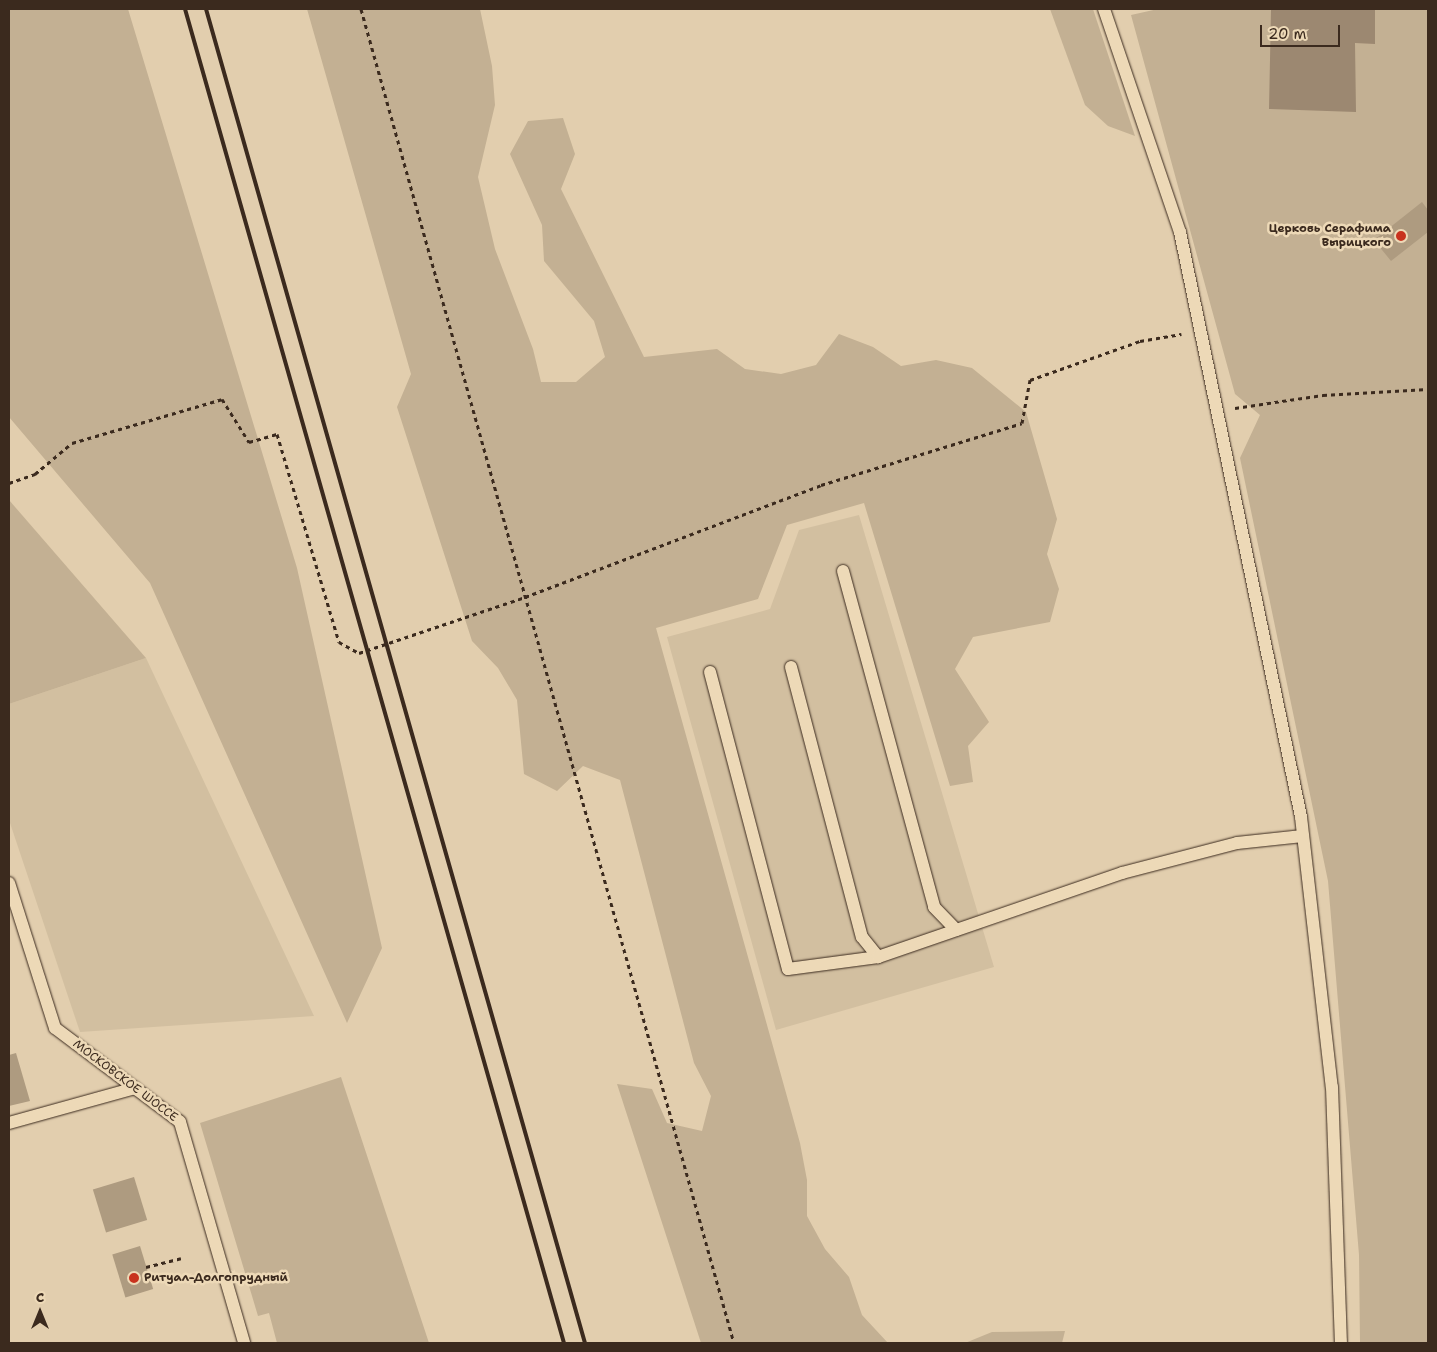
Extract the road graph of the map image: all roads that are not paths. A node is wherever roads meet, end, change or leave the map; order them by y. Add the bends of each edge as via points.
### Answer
1 (1104, 9) edge
2 (843, 571) dead end
3 (791, 667) dead end
4 (710, 672) dead end
5 (1303, 836) junction
6 (9, 883) edge
7 (956, 930) junction
8 (878, 957) junction
9 (135, 1088) junction
10 (9, 1123) edge
11 (244, 1343) edge
12 (1340, 1343) edge

1 - 5 lane via 1180,232
2 - 7 lane via 934,907
3 - 8 lane via 862,938
4 - 8 lane via 788,969
5 - 7 lane via 1237,843 1122,873
5 - 12 lane via 1332,1087
6 - 9 lane, МОСКОВСКОЕ ШОССЕ via 55,1028
7 - 8 lane
9 - 10 lane
9 - 11 lane, МОСКОВСКОЕ ШОССЕ via 180,1122

